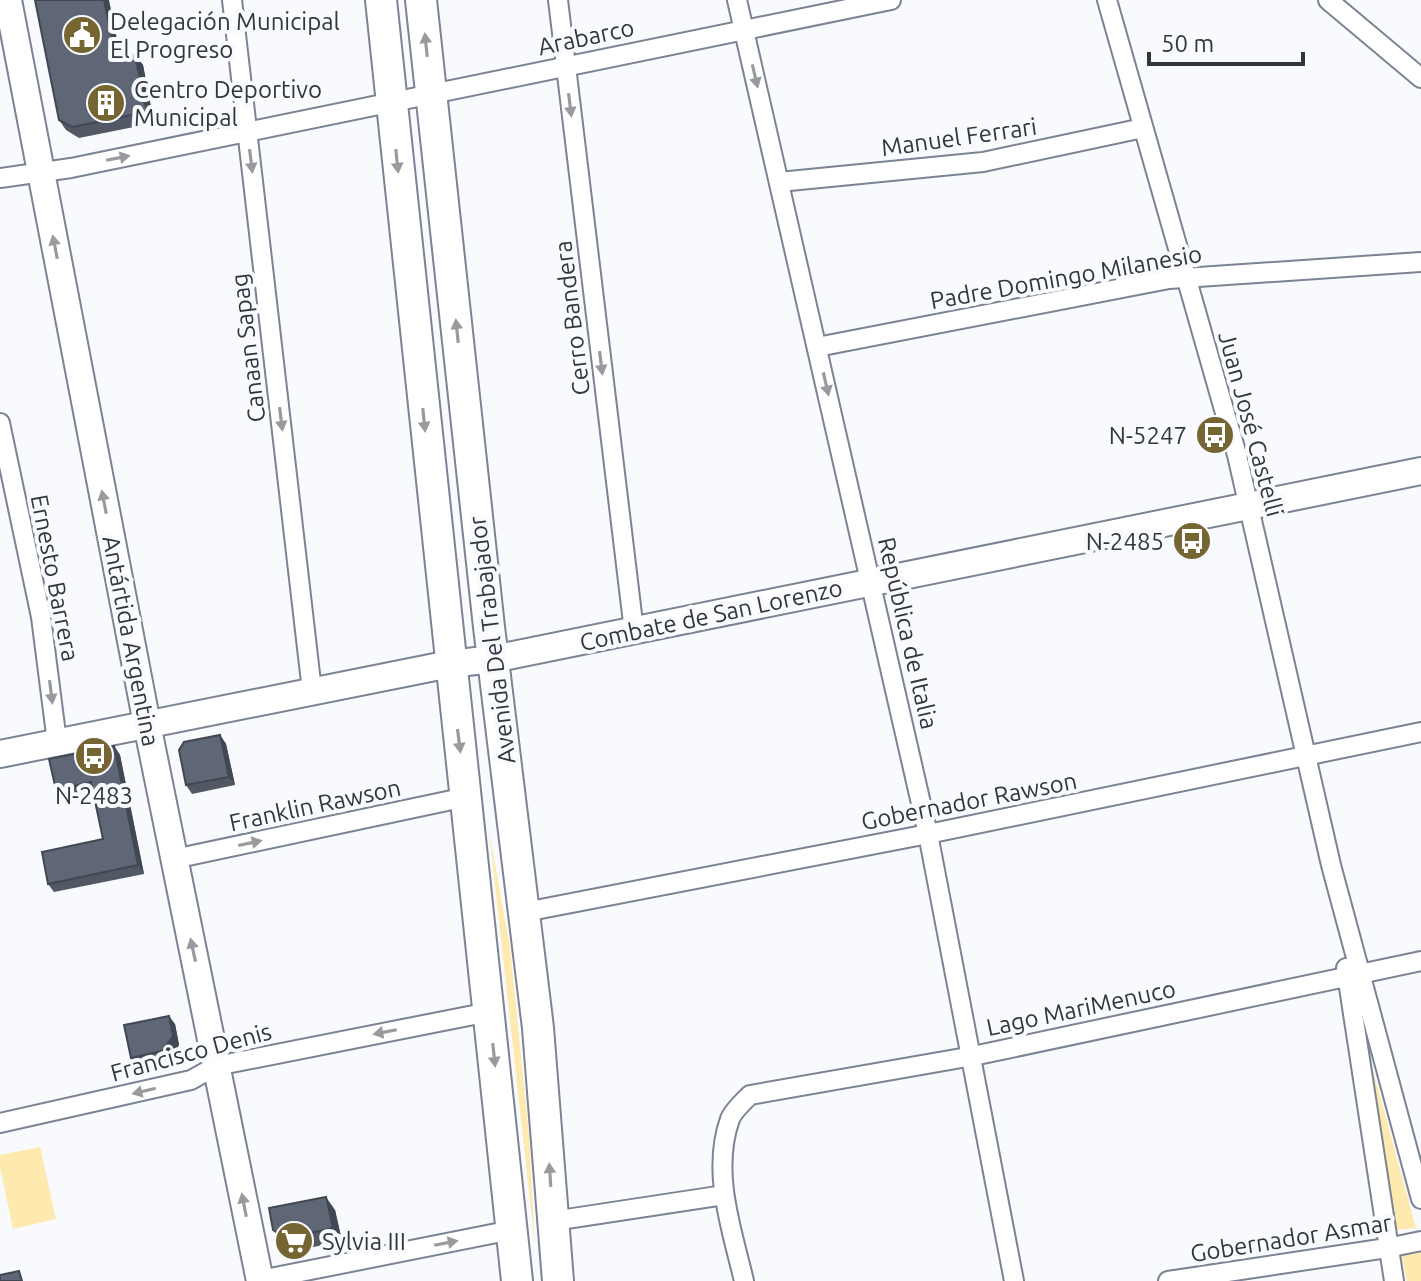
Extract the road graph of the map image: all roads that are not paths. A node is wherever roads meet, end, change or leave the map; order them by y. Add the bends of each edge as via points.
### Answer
1 (8, 0) edge
2 (232, 0) edge
3 (381, 0) edge
4 (421, 0) edge
5 (558, 0) edge
6 (737, 0) edge
7 (891, 0) edge
8 (1107, 0) edge
9 (1328, 0) edge
10 (744, 30) junction
11 (565, 66) junction
12 (1421, 78) edge
13 (432, 93) junction
14 (391, 103) junction
15 (1143, 128) junction
16 (248, 132) junction
17 (41, 172) junction
18 (0, 178) edge
19 (779, 182) junction
20 (1421, 262) edge
21 (1186, 277) junction
22 (817, 347) junction
23 (0, 423) edge
24 (1421, 471) edge
25 (447, 494) joint
26 (1248, 506) junction
27 (872, 582) junction
28 (634, 631) junction
29 (493, 659) junction
30 (450, 664) junction
31 (312, 691) junction
32 (147, 724) junction
33 (1421, 732) edge
34 (57, 742) junction
35 (0, 754) edge
36 (1304, 756) junction
37 (466, 797) junction
38 (928, 834) junction
39 (511, 842) joint
40 (174, 859) junction
41 (525, 912) junction
42 (1421, 961) edge
43 (1354, 975) junction
44 (489, 1012) junction
45 (973, 1056) junction
46 (216, 1066) junction
47 (0, 1123) edge
48 (724, 1195) junction
49 (1421, 1199) edge
50 (553, 1221) junction
51 (512, 1230) junction
52 (1421, 1241) edge
53 (1387, 1248) junction
54 (260, 1281) edge
55 (517, 1281) edge
56 (558, 1281) edge
57 (744, 1281) edge
58 (1014, 1281) edge
59 (1168, 1281) edge
60 (1394, 1281) edge

1 - 17 main road, Antártida Argentina
2 - 16 street, Canaan Sapag
3 - 14 main road, Avenida Del Trabajador
13 -> 4 main road, Avenida Del Trabajador
5 - 11 street, Cerro Bandera
6 - 10 street, República de Italia
7 - 10 street, Arabarco
8 - 15 street, Juan José Castelli
9 - 12 street
10 - 11 street, Arabarco
10 -> 19 street, República de Italia
11 - 13 street, Arabarco
11 -> 28 street, Cerro Bandera
13 - 14 street, Arabarco
29 -> 13 main road, Avenida Del Trabajador
14 - 16 street, Arabarco
14 -> 30 main road, Avenida Del Trabajador
15 - 19 street, Manuel Ferrari via 983,162
15 - 21 street, Juan José Castelli
17 -> 16 street, Arabarco
16 -> 31 street, Canaan Sapag
17 - 18 street, Arabarco
32 -> 17 main road, Antártida Argentina
19 - 22 street, República de Italia
20 - 21 street, Padre Domingo Milanesio
21 - 22 street, Padre Domingo Milanesio
21 - 26 street, Juan José Castelli
22 -> 27 street, República de Italia
23 -> 34 street, Ernesto Barrera via 41,617
24 - 26 main road, Combate de San Lorenzo
25 - 25 street via 438,495 458,645 462,641
26 - 27 main road, Combate de San Lorenzo
26 - 36 street, Juan José Castelli
27 - 28 main road, Combate de San Lorenzo
27 - 38 street, República de Italia
28 - 29 main road, Combate de San Lorenzo
29 - 30 main road, Combate de San Lorenzo
29 - 41 main road, Avenida Del Trabajador
30 - 31 main road, Combate de San Lorenzo
30 -> 37 main road, Avenida Del Trabajador
31 - 32 main road, Combate de San Lorenzo
32 - 34 main road, Combate de San Lorenzo
32 - 40 main road, Antártida Argentina
33 - 36 street, Gobernador Rawson
34 - 35 main road, Combate de San Lorenzo
36 - 38 street, Gobernador Rawson
36 - 43 street, Juan José Castelli
40 -> 37 street, Franklin Rawson
37 - 44 main road, Avenida Del Trabajador
38 - 41 street, Gobernador Rawson
38 - 45 street, República de Italia
39 - 39 street via 503,844 499,822 485,697 488,683 493,686
46 -> 40 main road, Antártida Argentina
50 -> 41 main road, Avenida Del Trabajador
42 - 43 street, Lago MariMenuco
43 - 45 street, Lago MariMenuco
43 - 49 street, Juan José Castelli
43 - 53 street, Juan José Castelli
44 -> 46 street, Francisco Denis
44 -> 51 main road, Avenida Del Trabajador
45 - 48 street, Lago MariMenuco via 750,1095 730,1117 722,1159
45 - 58 street, República de Italia
46 -> 47 street, Francisco Denis via 191,1080
54 -> 46 main road, Antártida Argentina
48 - 50 street
48 - 57 street
50 - 56 main road, Avenida Del Trabajador
54 -> 51 street
51 - 55 main road, Avenida Del Trabajador
52 - 53 street, Gobernador Asmar
53 - 59 street, Gobernador Asmar
53 - 60 street, Juan José Castelli

